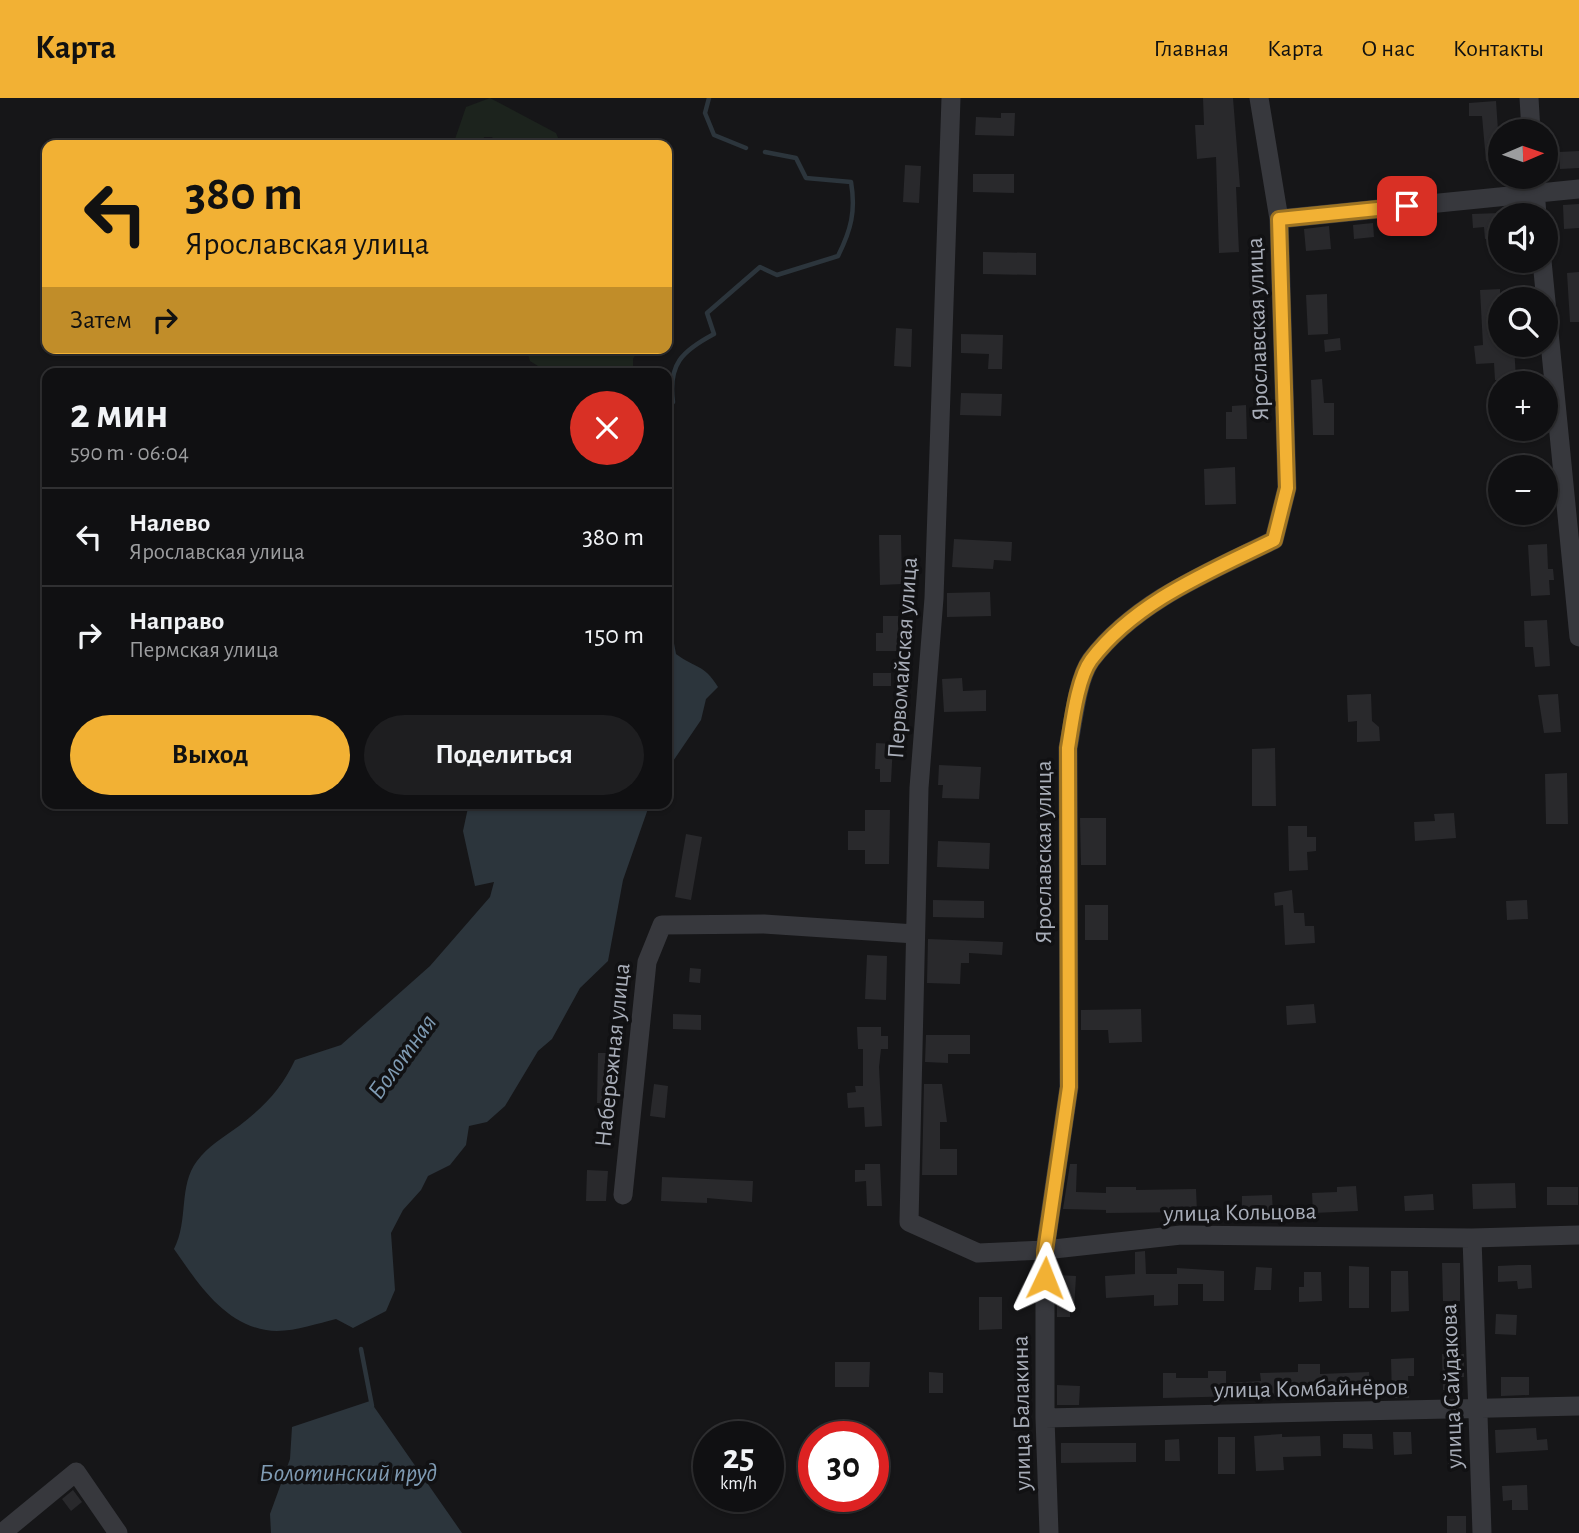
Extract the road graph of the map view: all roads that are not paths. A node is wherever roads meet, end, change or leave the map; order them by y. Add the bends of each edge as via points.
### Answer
1 (951, 98) edge
2 (1259, 98) edge
3 (1529, 98) edge
4 (1530, 119) edge
5 (1558, 186) edge
6 (1579, 188) edge
7 (1498, 189) edge
8 (1279, 219) junction
9 (1543, 273) edge
10 (1579, 638) edge
11 (915, 934) junction
12 (623, 1195) dead end
13 (909, 1222) joint
14 (1579, 1235) edge
15 (1472, 1238) junction
16 (1045, 1251) junction
17 (1579, 1406) edge
18 (1477, 1410) junction
19 (1045, 1418) junction
20 (2, 1533) edge
21 (118, 1533) edge
22 (1049, 1533) edge
23 (1482, 1533) edge

1 - 11 street, Первомайская улица via 934,598 919,788
2 - 8 street, Ярославская улица
3 - 4 street
5 - 6 street
7 - 8 street
8 - 16 street, Ярославская улица via 1287,488 1274,540 1143,609 1090,662 1077,702 1068,748 1069,1087
9 - 10 street
11 - 12 street, Набережная улица via 764,924 662,925 647,962
11 - 13 street, Первомайская улица
13 - 16 street, улица Кольцова via 978,1253
14 - 15 street, улица Кольцова
15 - 16 street, улица Кольцова via 1181,1235
15 - 18 street, улица Сайдакова
16 - 19 street, улица Балакина
17 - 18 street, улица Комбайнёров
18 - 19 street, улица Комбайнёров
18 - 23 street, улица Сайдакова
19 - 22 street, улица Балакина
20 - 21 street via 76,1472

